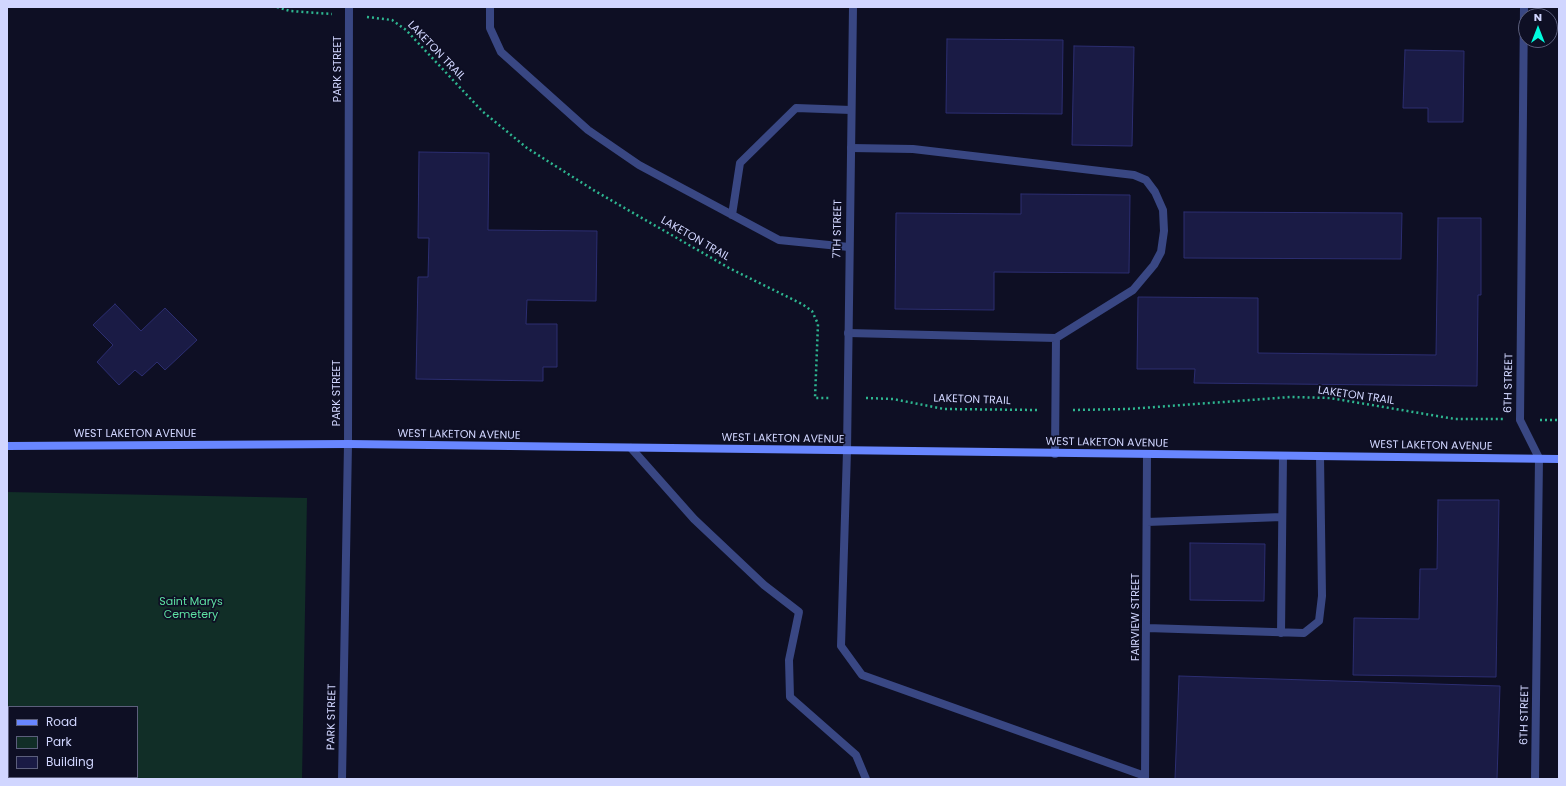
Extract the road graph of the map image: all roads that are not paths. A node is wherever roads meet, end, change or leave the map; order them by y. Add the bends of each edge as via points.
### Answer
1 (490, 7) edge
2 (853, 7) edge
3 (1524, 7) edge
4 (349, 11) edge
5 (851, 110) junction
6 (850, 148) junction
7 (732, 215) junction
8 (849, 247) junction
9 (848, 333) junction
10 (1056, 338) junction
11 (348, 444) junction
12 (7, 446) edge
13 (631, 448) junction
14 (847, 451) junction
15 (1055, 454) junction
16 (1147, 455) junction
17 (1283, 456) junction
18 (1320, 456) junction
19 (1539, 458) junction
20 (1559, 459) edge
21 (1282, 517) junction
22 (1147, 522) junction
23 (1147, 628) junction
24 (1281, 634) junction
25 (1145, 777) edge
26 (342, 779) edge
27 (866, 779) edge
28 (1535, 779) edge

1 - 7 street via 490,28 501,52 588,130 639,165
2 - 5 street, 7TH STREET
3 - 19 street, 6TH STREET via 1520,420
4 - 11 street, PARK STREET
5 - 6 street, 7TH STREET
5 - 7 street via 796,108 740,163
6 - 8 street, 7TH STREET
6 - 10 street via 913,149 1134,175 1146,180 1163,210 1162,252 1133,290
7 - 8 street via 779,240
8 - 9 street, 7TH STREET
9 - 10 street
9 - 14 street, 7TH STREET
10 - 15 street
11 - 12 main road, WEST LAKETON AVENUE
11 - 13 main road, WEST LAKETON AVENUE
11 - 26 street, PARK STREET
13 - 14 main road, WEST LAKETON AVENUE
13 - 27 street via 694,519 764,585 799,612 789,660 790,697 856,755
14 - 15 main road, WEST LAKETON AVENUE
14 - 25 street, 7TH STREET via 841,646 862,675
15 - 16 main road, WEST LAKETON AVENUE
16 - 17 main road, WEST LAKETON AVENUE
16 - 22 street, FAIRVIEW STREET
17 - 18 main road, WEST LAKETON AVENUE
17 - 21 street
18 - 19 main road, WEST LAKETON AVENUE
18 - 24 street via 1322,596 1319,621 1304,634
19 - 20 main road, WEST LAKETON AVENUE
19 - 28 street, 6TH STREET
21 - 22 street
21 - 24 street
22 - 23 street, FAIRVIEW STREET
23 - 24 street
23 - 25 street, FAIRVIEW STREET

